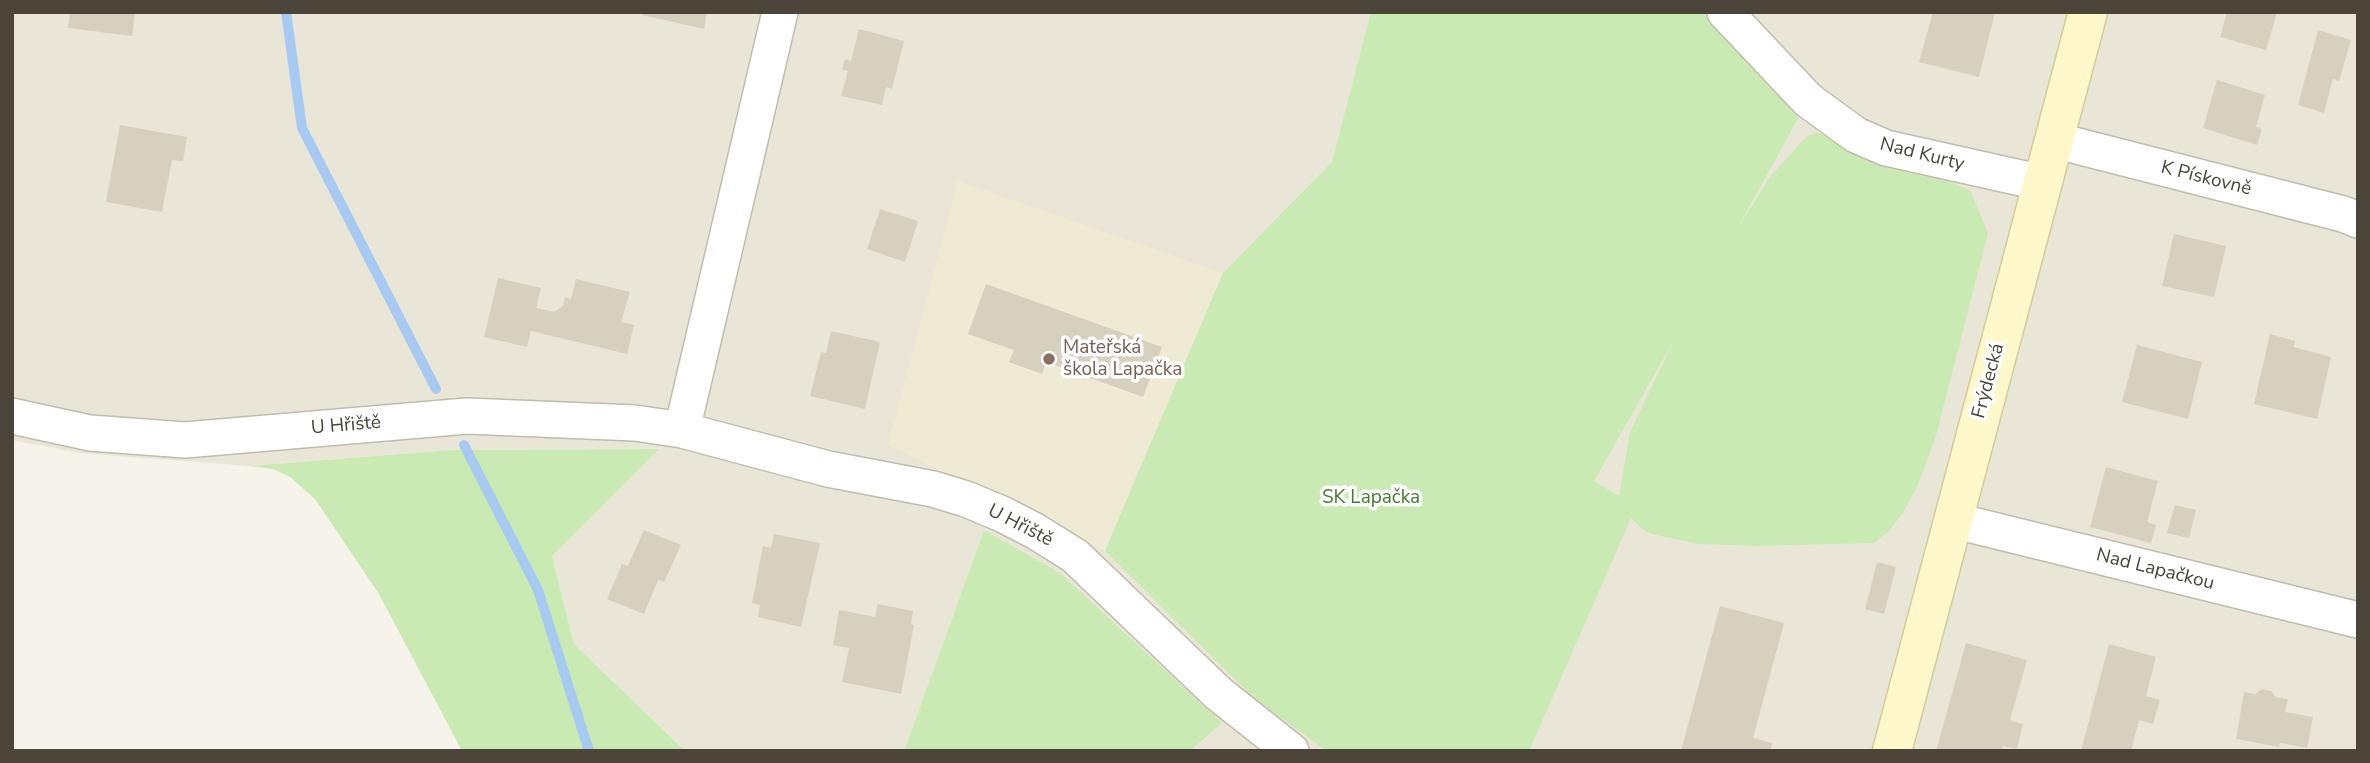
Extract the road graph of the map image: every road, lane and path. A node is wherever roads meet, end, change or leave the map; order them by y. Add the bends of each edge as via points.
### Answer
1 (780, 12) edge
2 (1725, 12) edge
3 (2088, 12) edge
4 (2054, 140) junction
5 (2043, 183) junction
6 (2358, 220) edge
7 (12, 416) edge
8 (682, 430) junction
9 (1952, 520) junction
10 (2358, 620) edge
11 (1291, 751) edge
12 (1892, 751) edge

1 - 8 street
2 - 5 street, Nad Kurty via 1808,100 1856,135 1886,148
3 - 4 main road, Frýdecká
4 - 5 main road, Frýdecká
4 - 6 street, K Pískovně
5 - 9 main road, Frýdecká
7 - 8 street, U Hřiště via 90,433 185,440 467,416 635,422
8 - 11 street, U Hřiště via 792,460 933,489 1035,531 1075,556 1219,694
9 - 10 street, Nad Lapačkou
9 - 12 main road, Frýdecká

